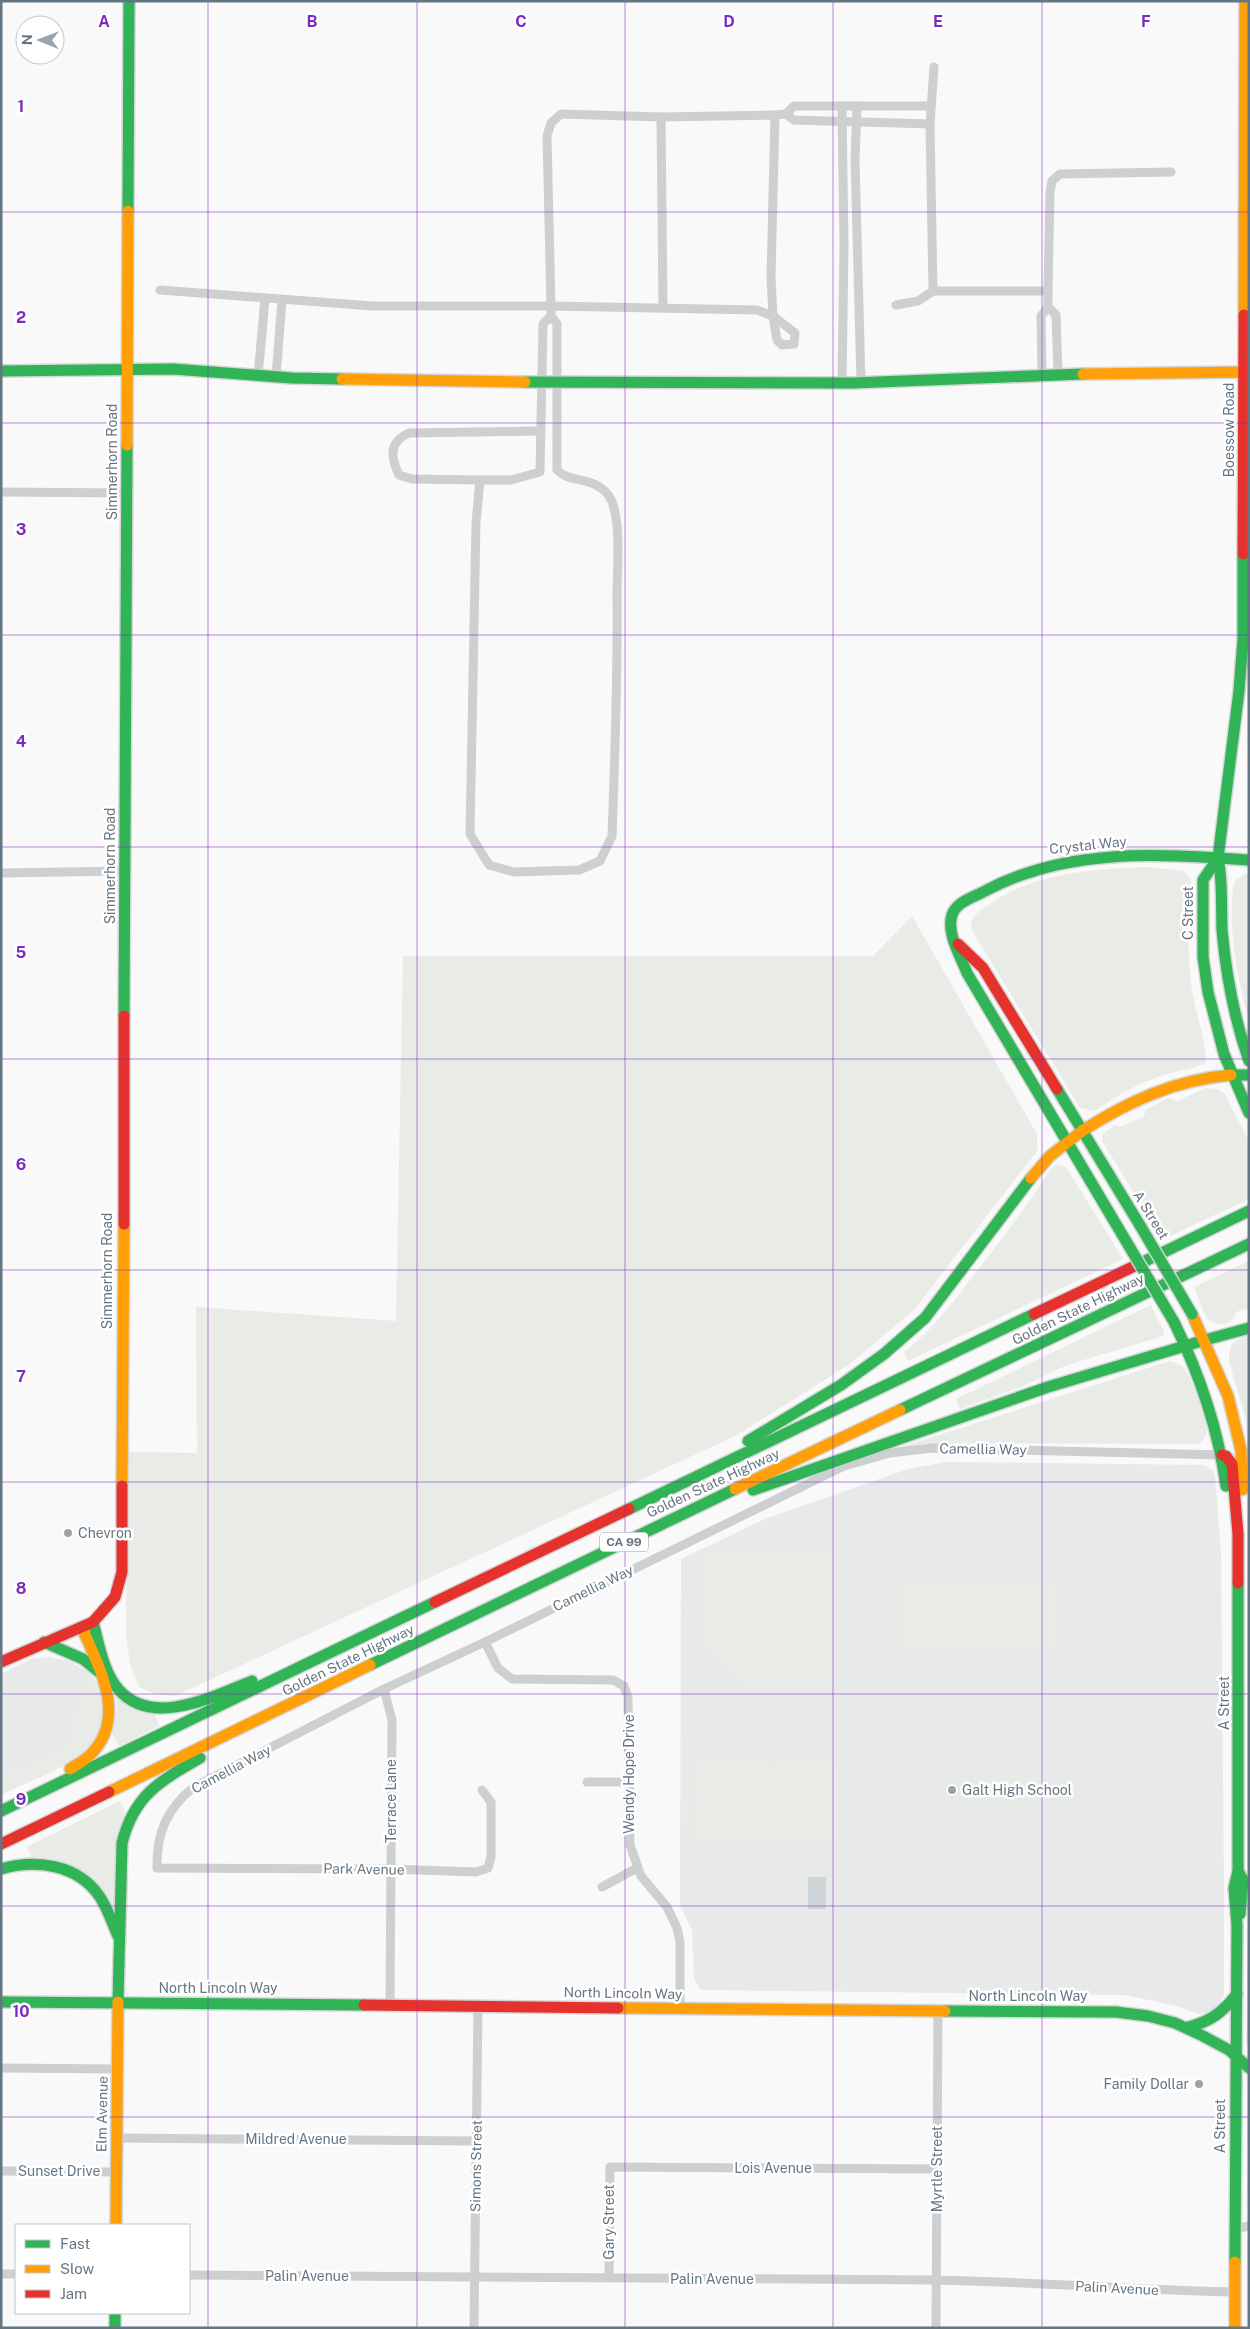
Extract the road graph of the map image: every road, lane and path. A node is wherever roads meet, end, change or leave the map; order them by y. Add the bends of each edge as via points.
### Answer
1 (129, 1) edge
2 (1245, 1) edge
3 (934, 68) dead end
4 (842, 106) junction
5 (857, 106) junction
6 (931, 106) junction
7 (775, 114) junction
8 (786, 114) junction
9 (661, 117) junction
10 (842, 120) junction
11 (856, 121) junction
12 (930, 124) junction
13 (1171, 172) dead end
14 (160, 290) dead end
15 (933, 291) junction
16 (1048, 291) junction
17 (265, 299) junction
18 (282, 300) junction
19 (896, 305) dead end
20 (551, 306) junction
21 (663, 307) junction
22 (1048, 307) junction
23 (551, 316) junction
24 (126, 369) junction
25 (1, 371) edge
26 (1246, 372) edge
27 (1042, 374) junction
28 (1058, 374) junction
29 (258, 376) junction
30 (276, 377) junction
31 (542, 382) junction
32 (557, 382) junction
33 (842, 383) junction
34 (861, 383) junction
35 (541, 431) junction
36 (480, 480) junction
37 (1, 492) edge
38 (127, 493) junction
39 (1218, 858) junction
40 (1249, 860) edge
41 (125, 871) junction
42 (1, 873) edge
43 (950, 922) joint
44 (956, 943) junction
45 (1249, 1061) edge
46 (1232, 1075) junction
47 (1249, 1075) edge
48 (1249, 1112) edge
49 (1082, 1131) junction
50 (1066, 1142) junction
51 (1249, 1211) edge
52 (1249, 1244) edge
53 (1249, 1328) edge
54 (1205, 1340) junction
55 (1186, 1345) junction
56 (1222, 1455) junction
57 (641, 1503) junction
58 (678, 1516) junction
59 (1238, 1534) junction
60 (93, 1622) junction
61 (82, 1628) junction
62 (44, 1642) junction
63 (485, 1642) junction
64 (329, 1653) junction
65 (1, 1662) edge
66 (102, 1675) junction
67 (384, 1689) junction
68 (296, 1703) junction
69 (587, 1782) dead end
70 (628, 1782) junction
71 (482, 1790) dead end
72 (3, 1811) edge
73 (1, 1844) edge
74 (158, 1868) joint
75 (637, 1868) junction
76 (1, 1869) edge
77 (391, 1869) junction
78 (602, 1887) dead end
79 (119, 1938) junction
80 (1237, 1994) junction
81 (1, 2002) edge
82 (118, 2002) junction
83 (390, 2004) junction
84 (478, 2004) junction
85 (680, 2009) junction
86 (938, 2010) junction
87 (1188, 2027) junction
88 (1235, 2054) junction
89 (1249, 2056) edge
90 (1, 2068) edge
91 (1249, 2068) edge
92 (117, 2070) junction
93 (116, 2138) junction
94 (476, 2141) junction
95 (610, 2166) joint
96 (937, 2169) junction
97 (1, 2171) edge
98 (116, 2172) junction
99 (116, 2224) edge
100 (1249, 2226) edge
101 (1235, 2230) junction
102 (1, 2274) edge
103 (15, 2274) edge
104 (190, 2275) edge
105 (475, 2277) junction
106 (609, 2278) junction
107 (936, 2280) junction
108 (1235, 2292) junction
109 (115, 2314) edge
110 (115, 2328) edge
111 (474, 2328) edge
112 (936, 2328) edge
113 (1235, 2328) edge

1 - 24 main road, Simmerhorn Road
2 - 26 main road, Boessow Road
3 - 6 street
4 - 5 street
4 - 8 street via 794,106
4 - 10 street
5 - 6 street
5 - 11 street
6 - 12 street
7 - 8 street
7 - 9 street
7 - 21 street via 773,316 757,310
8 - 10 street via 794,120
9 - 20 street via 561,114 551,123 547,136
9 - 21 street
10 - 11 street
10 - 33 street
11 - 12 street
11 - 34 street
12 - 15 street
13 - 16 street via 1060,174 1052,181
14 - 17 street
15 - 16 street
15 - 19 street via 918,301
16 - 22 street
17 - 18 street
17 - 29 street
18 - 20 street via 373,306
18 - 30 street
20 - 21 street
20 - 23 street
22 - 27 street via 1041,316
22 - 28 street via 1056,315
23 - 31 street via 543,324
23 - 32 street via 557,324
24 - 25 main road
24 - 29 main road
24 - 38 main road, Simmerhorn Road
26 - 28 main road
26 - 39 main road, Boessow Road via 1243,639
27 - 28 main road
27 - 34 main road
29 - 30 main road
30 - 31 main road
31 - 32 main road
31 - 35 street
32 - 33 main road
32 - 36 street via 556,470 562,476 590,480 609,496 617,525 618,660 612,836 600,861 580,870 514,872 489,866 470,834 476,522
33 - 34 main road
35 - 36 street via 540,472 511,480
35 - 36 street via 409,433 399,437 395,444 392,456 399,474 412,479
37 - 38 street
38 - 41 main road, Simmerhorn Road
39 - 40 main road, Crystal Way
39 - 43 main road, Crystal Way via 1119,855 1067,860 1007,879 953,911
39 - 45 main road via 1223,880 1222,936 1228,986
39 - 46 main road, C Street via 1203,880 1203,957 1212,1007
41 - 42 street
41 - 60 main road, Simmerhorn Road via 122,1572 115,1596
43 - 44 main road, A Street
44 - 49 main road, A Street via 983,968
44 - 50 main road, A Street via 967,973
46 - 47 main road
46 - 48 main road, C Street
46 - 49 main road via 1166,1086 1117,1108
49 - 50 main road
49 - 54 main road, A Street, bridge
50 - 55 main road, A Street, bridge via 1142,1265
50 - 57 main road via 1039,1168 925,1318 903,1339 816,1402
51 - 57 main road, Golden State Highway / CA 99
52 - 58 main road, Golden State Highway / CA 99
53 - 54 main road
54 - 55 main road
54 - 59 main road, A Street via 1228,1396 1240,1450 1243,1509
55 - 56 main road, A Street via 1210,1408
55 - 58 main road via 1048,1387
56 - 59 main road, A Street via 1228,1509
56 - 63 street, Camellia Way via 932,1448 866,1458 821,1475
57 - 64 main road, Golden State Highway / CA 99
58 - 68 main road, Golden State Highway / CA 99
59 - 80 main road, A Street via 1238,1871 1234,1888 1238,1925
60 - 61 main road, Simmerhorn Road
60 - 64 main road via 108,1670 120,1690 128,1698 156,1708 189,1703
61 - 62 main road, Simmerhorn Road
61 - 66 main road
62 - 65 main road, Simmerhorn Road
62 - 66 main road via 83,1659
63 - 67 street, Camellia Way
63 - 70 street, Wendy Hope Drive via 498,1668 512,1679 613,1680 624,1686 628,1697
64 - 72 main road, Golden State Highway / CA 99
66 - 72 main road via 111,1702 111,1715 98,1747 81,1763
67 - 74 street, Camellia Way via 185,1794 163,1824
67 - 77 street, Terrace Lane via 392,1720
68 - 73 main road, Golden State Highway / CA 99
68 - 79 main road, Elm Avenue via 156,1784 136,1805 122,1843
69 - 70 street
70 - 75 street, Wendy Hope Drive via 630,1845
71 - 77 street, Park Avenue via 491,1802 488,1868 476,1872
74 - 77 street, Park Avenue
75 - 78 street
75 - 85 street, Wendy Hope Drive via 667,1906 677,1928
76 - 79 main road via 39,1863 63,1868 77,1876 99,1896
77 - 83 street, Terrace Lane
79 - 82 main road, Elm Avenue
80 - 87 main road via 1218,2017 1202,2025
80 - 88 main road, A Street
81 - 82 main road, North Lincoln Way
82 - 83 main road, North Lincoln Way
82 - 92 main road, Elm Avenue
83 - 84 main road, North Lincoln Way
84 - 85 main road, North Lincoln Way
84 - 94 street, Simons Street
85 - 86 main road, North Lincoln Way
86 - 87 main road, North Lincoln Way via 1126,2012 1152,2015
86 - 96 street, Myrtle Street
87 - 88 main road, North Lincoln Way
88 - 89 main road
88 - 91 main road
88 - 101 main road, A Street
90 - 92 street
92 - 93 main road, Elm Avenue
93 - 94 street, Mildred Avenue
93 - 98 main road, Elm Avenue
94 - 105 street, Simons Street
95 - 96 street, Lois Avenue
95 - 106 street, Gary Street
96 - 107 street, Myrtle Street
97 - 98 street, Sunset Drive
98 - 99 main road, Elm Avenue
100 - 101 street
101 - 108 main road, A Street
102 - 103 street
104 - 105 street, Palin Avenue
105 - 106 street, Palin Avenue
105 - 111 street, Simons Street
106 - 107 street, Palin Avenue
107 - 108 street, Palin Avenue
107 - 112 street, Myrtle Street
108 - 113 main road, A Street
109 - 110 main road

